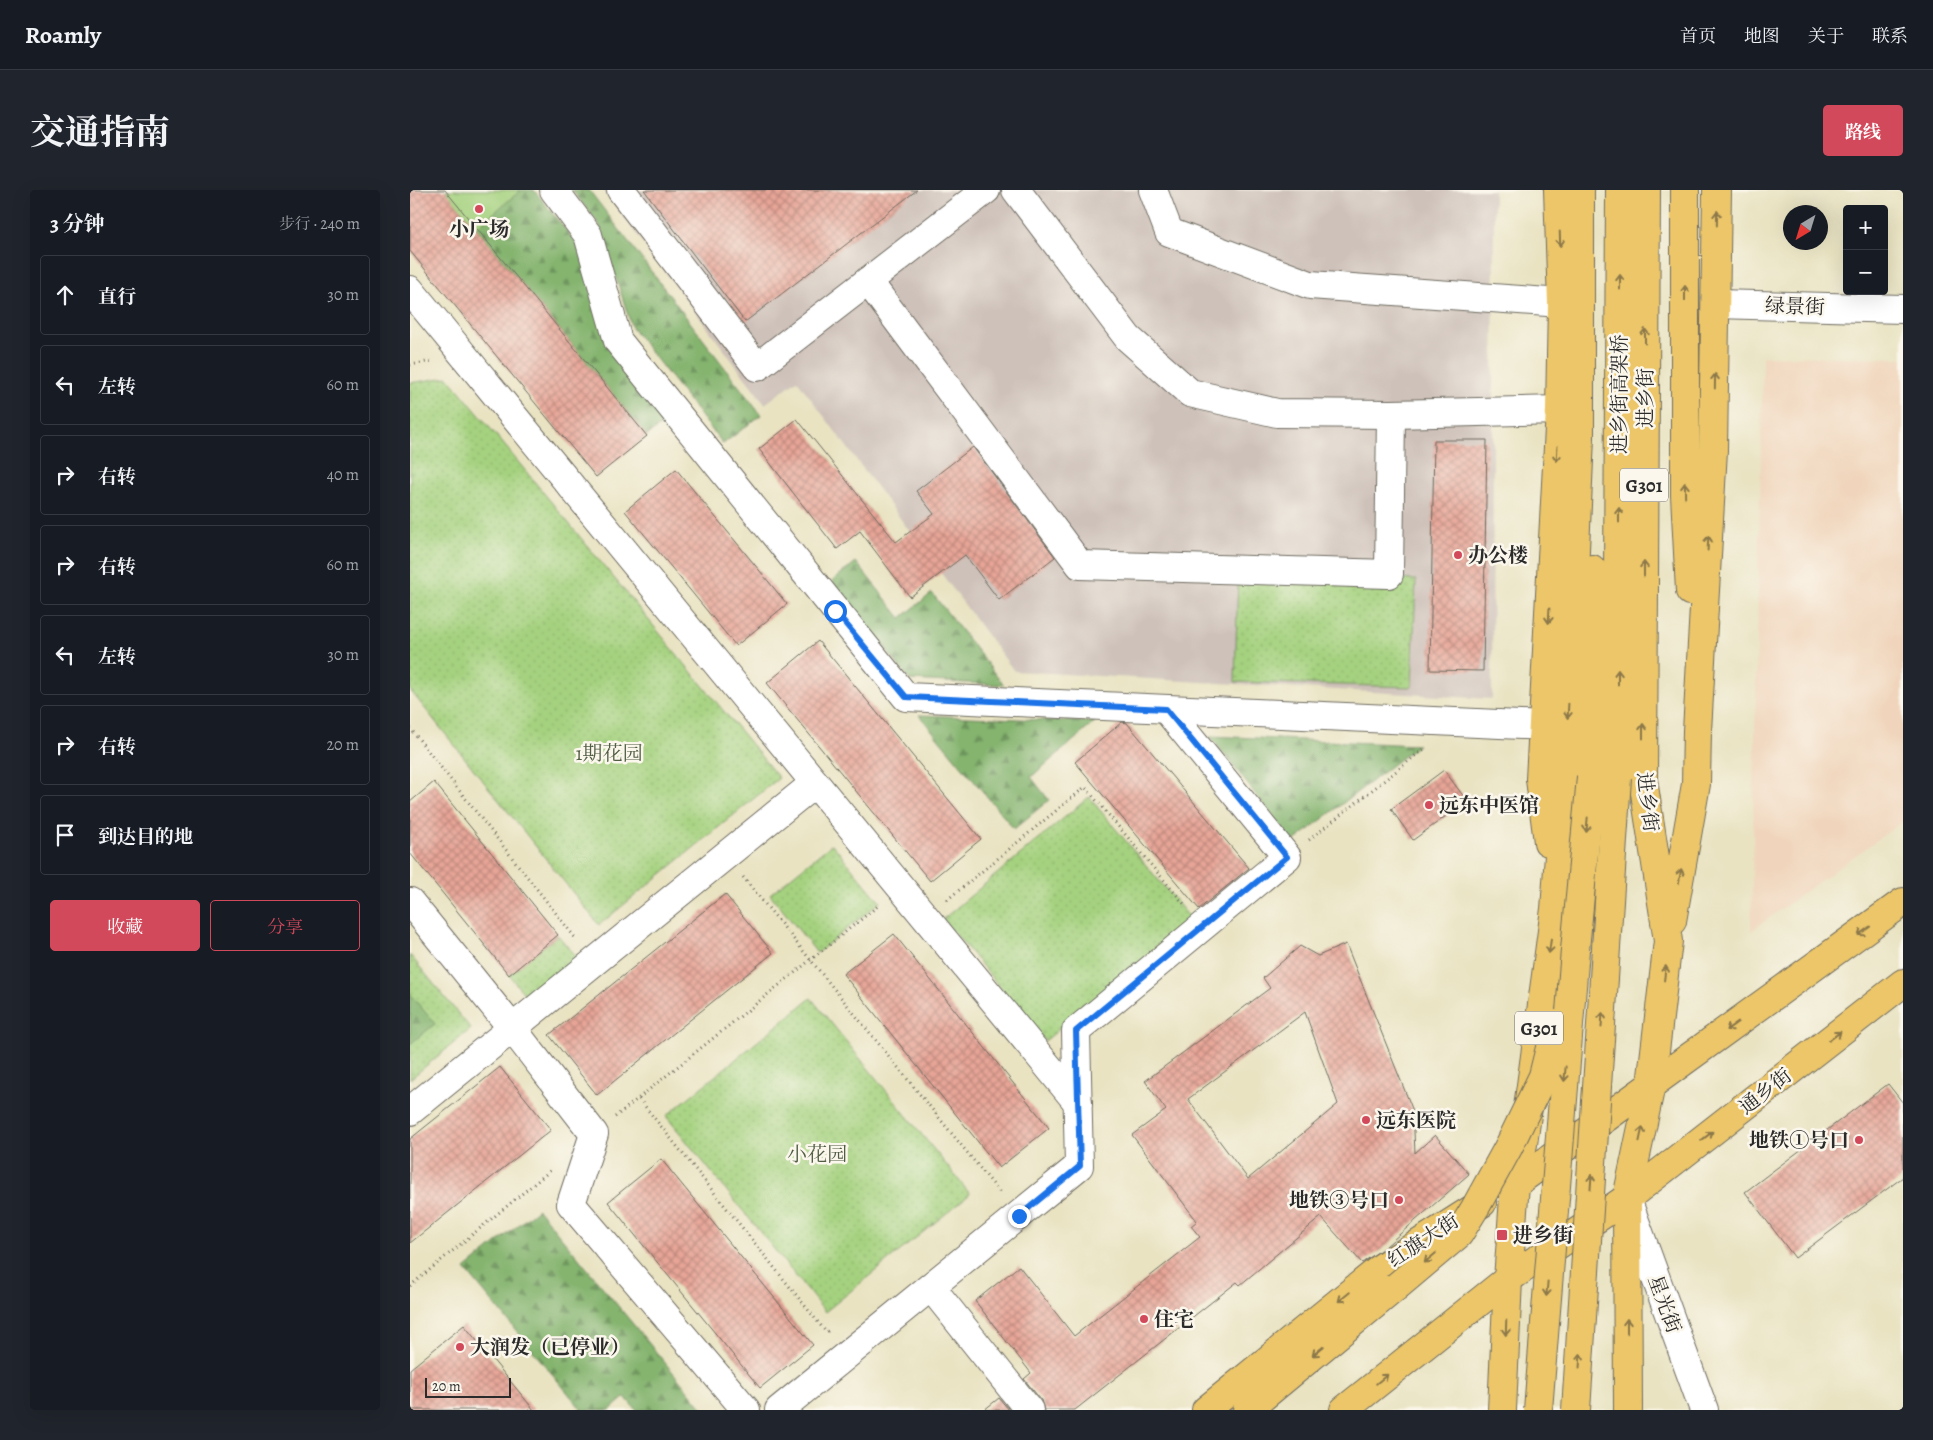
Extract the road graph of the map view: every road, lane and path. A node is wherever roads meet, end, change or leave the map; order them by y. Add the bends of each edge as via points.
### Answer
1 (554, 190) edge
2 (620, 190) edge
3 (986, 190) edge
4 (1016, 190) edge
5 (1153, 190) edge
6 (1558, 190) edge
7 (1580, 190) edge
8 (1594, 190) edge
9 (1620, 190) edge
10 (1646, 190) edge
11 (1684, 190) edge
12 (1717, 190) edge
13 (868, 281) junction
14 (410, 290) edge
15 (1562, 303) junction
16 (1716, 304) junction
17 (1903, 309) edge
18 (1560, 410) junction
19 (1391, 414) junction
20 (1166, 709) junction
21 (1457, 722) junction
22 (1544, 726) junction
23 (410, 728) edge
24 (1697, 731) junction
25 (1604, 778) junction
26 (815, 783) junction
27 (726, 855) junction
28 (1287, 857) junction
29 (901, 887) junction
30 (410, 902) edge
31 (1903, 902) edge
32 (1555, 909) junction
33 (926, 918) junction
34 (1204, 926) junction
35 (1668, 941) junction
36 (1575, 950) junction
37 (811, 960) junction
38 (595, 962) junction
39 (1903, 983) edge
40 (512, 1028) junction
41 (1651, 1085) junction
42 (639, 1098) junction
43 (1078, 1103) junction
44 (410, 1110) edge
45 (594, 1134) junction
46 (556, 1166) dead end
47 (1515, 1184) junction
48 (1001, 1194) junction
49 (1627, 1198) junction
50 (993, 1200) dead end
51 (1019, 1216) junction
52 (1508, 1280) junction
53 (410, 1286) edge
54 (931, 1287) junction
55 (833, 1326) dead end
56 (746, 1410) edge
57 (779, 1410) edge
58 (1030, 1410) edge
59 (1206, 1410) edge
60 (1247, 1410) edge
61 (1344, 1410) edge
62 (1502, 1410) edge
63 (1538, 1410) edge
64 (1576, 1410) edge
65 (1628, 1410) edge
66 (1704, 1410) edge

1 - 20 street via 588,235 618,342 906,697
2 - 13 street via 757,367
3 - 13 street
4 - 19 street via 1128,338 1190,393 1277,414
5 - 15 street via 1169,232 1310,285
6 -> 15 main road
7 -> 32 main road, G301 via 1580,437 1565,775
8 - 25 main road, 进乡街高架桥
25 -> 9 main road, 进乡街高架桥
35 -> 10 main road, 进乡街 / G301 via 1643,780
24 -> 11 main road via 1685,495
16 -> 12 main road
13 - 19 street via 1080,565 1389,574
14 - 26 street
15 - 18 main road
16 - 17 street, 绿景街
24 -> 16 main road via 1713,450
18 - 19 street
18 -> 22 main road
20 - 21 street
20 - 28 street
21 - 22 street
21 - 28 path
22 - 32 main road via 1540,779
23 - 38 path
35 -> 24 main road via 1696,784
25 -> 36 main road, bridge
64 -> 25 main road, 进乡街, bridge
26 - 27 street
26 - 29 street
27 - 37 path
27 - 38 street
28 - 34 street
29 - 33 street
29 - 37 path
30 - 40 street
31 -> 41 main road
32 -> 47 main road, G301
33 - 34 path via 1085,787
33 - 43 street
34 - 43 street via 1076,1031
41 -> 35 main road, 进乡街 / G301
36 -> 60 main road, bridge via 1543,1076 1509,1146 1459,1234
36 -> 63 main road, bridge
37 - 42 path
37 - 48 path
38 - 40 street
49 -> 39 main road, 通乡街
40 - 44 street
40 - 45 street
41 - 47 main road, 红旗大街
49 -> 41 main road, 进乡街 / G301
42 - 45 path
42 - 55 path via 826,1332
43 - 51 street via 1080,1166
45 - 56 street via 571,1204
46 - 53 path
47 - 52 main road, G301
47 -> 59 main road, 红旗大街 via 1382,1267
48 - 50 path
48 - 51 path
49 - 52 main road
65 -> 49 main road, 进乡街
49 - 66 street, 星光街
51 - 54 street
61 -> 52 main road
52 -> 62 main road
54 - 57 street
54 - 58 street

